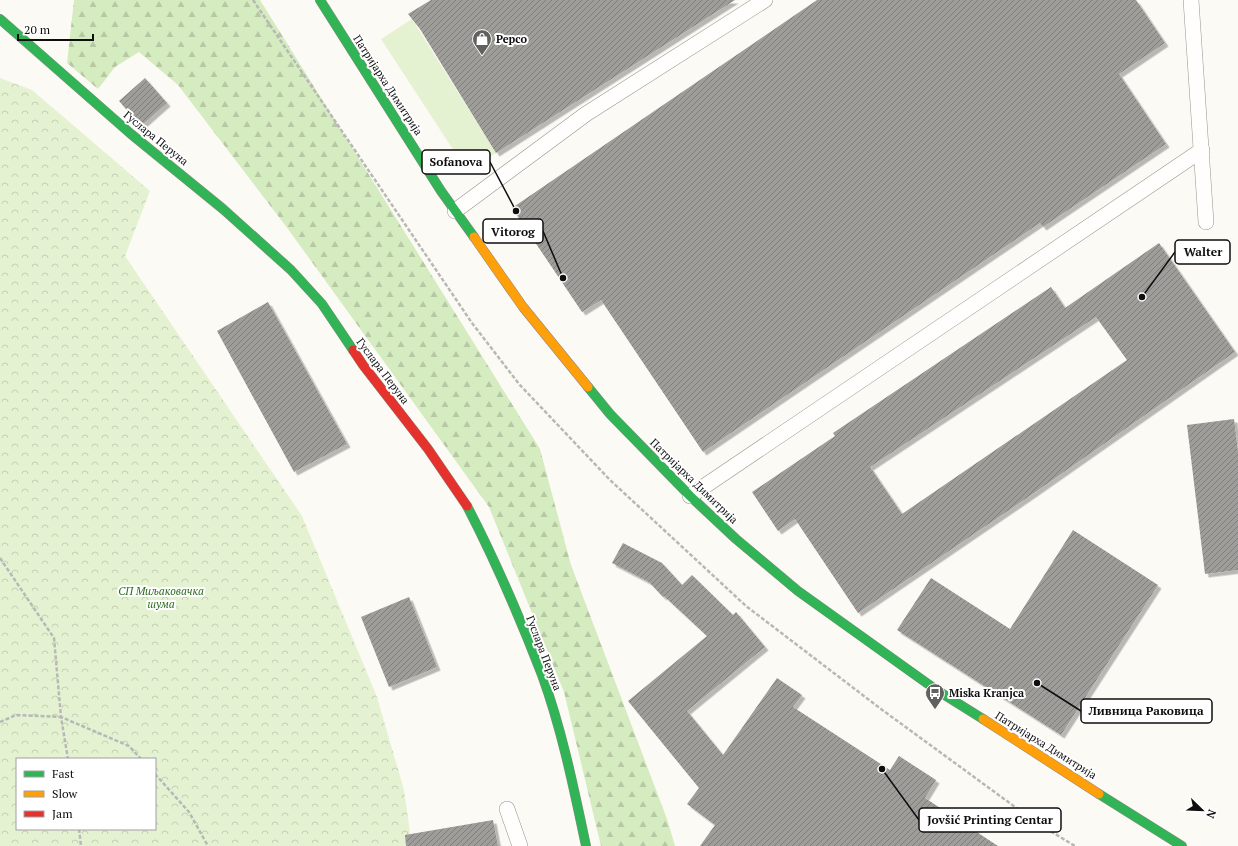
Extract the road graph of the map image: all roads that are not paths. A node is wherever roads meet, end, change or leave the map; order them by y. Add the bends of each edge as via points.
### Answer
1 (320, 0) edge
2 (765, 0) edge
3 (1191, 0) edge
4 (0, 19) edge
5 (1202, 150) junction
6 (455, 211) junction
7 (1206, 222) dead end
8 (690, 496) junction
9 (507, 809) dead end
10 (520, 846) edge
11 (586, 846) edge
12 (1182, 846) edge

1 - 6 main road, Патријарха Димитрија
2 - 6 lane via 586,114
3 - 5 lane
4 - 11 main road, Гуслара Перуна via 291,270 322,304 363,366 428,449 467,506 493,557 542,676 572,780
5 - 7 lane
5 - 8 lane
6 - 8 main road, Патријарха Димитрија via 523,307 610,414
8 - 12 main road, Патријарха Димитрија via 798,591 929,685
9 - 10 lane

